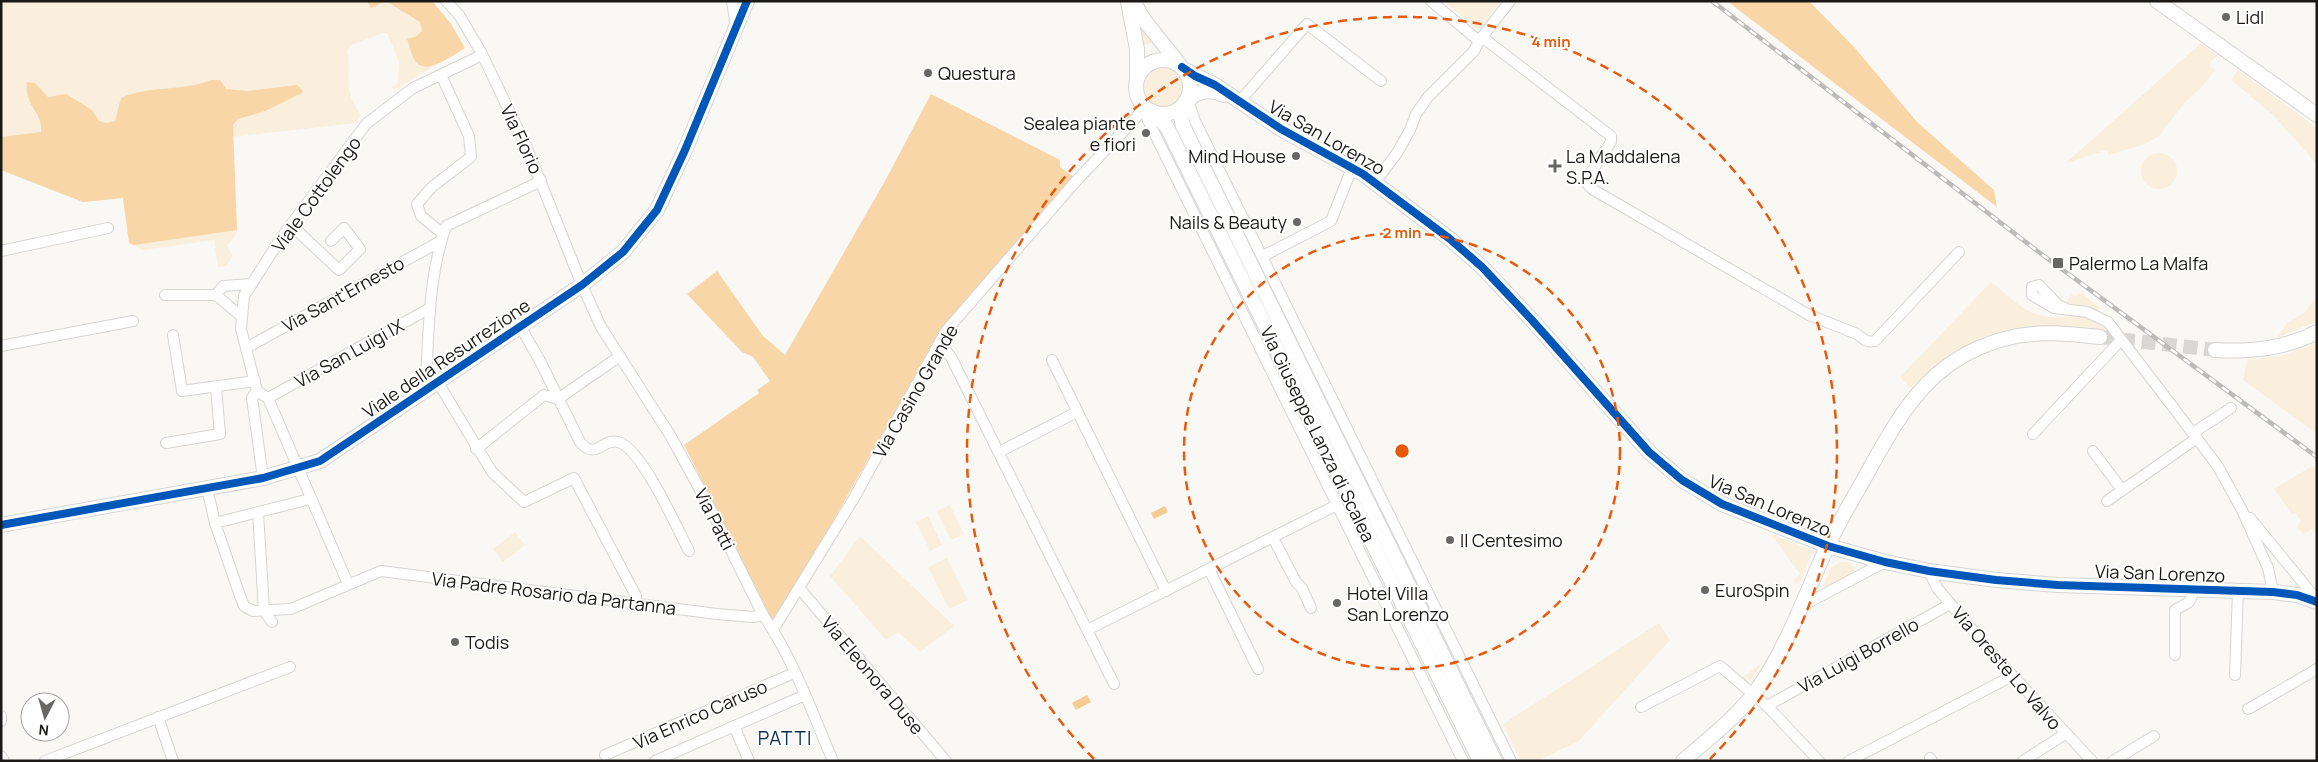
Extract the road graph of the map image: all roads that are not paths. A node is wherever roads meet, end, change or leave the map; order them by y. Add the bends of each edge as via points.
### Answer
1 (446, 1) edge
2 (732, 1) edge
3 (747, 1) edge
4 (1128, 1) edge
5 (1133, 1) edge
6 (1431, 1) edge
7 (1510, 1) edge
8 (2157, 1) edge
9 (736, 28) junction
10 (1480, 39) junction
11 (481, 53) junction
12 (1183, 68) junction
13 (441, 75) junction
14 (1137, 80) junction
15 (1381, 81) dead end
16 (1237, 101) junction
17 (1186, 102) junction
18 (1146, 109) junction
19 (2317, 115) edge
20 (1352, 168) junction
21 (541, 181) junction
22 (1375, 182) junction
23 (291, 225) junction
24 (108, 228) dead end
25 (442, 237) junction
26 (331, 241) dead end
27 (1, 251) edge
28 (1959, 252) dead end
29 (1262, 256) junction
30 (252, 284) junction
31 (582, 285) junction
32 (165, 295) dead end
33 (216, 295) junction
34 (430, 308) junction
35 (2065, 308) dead end
36 (242, 317) junction
37 (133, 321) dead end
38 (520, 326) junction
39 (2317, 332) edge
40 (173, 336) dead end
41 (2100, 337) tunnel mouth
42 (2121, 340) junction
43 (940, 343) junction
44 (1, 346) edge
45 (246, 348) junction
46 (2215, 350) tunnel mouth
47 (620, 356) junction
48 (1052, 360) dead end
49 (434, 383) junction
50 (216, 386) junction
51 (256, 386) junction
52 (268, 398) junction
53 (558, 399) junction
54 (2232, 408) dead end
55 (1077, 412) junction
56 (2033, 434) dead end
57 (2195, 435) junction
58 (166, 443) dead end
59 (476, 448) junction
60 (2094, 451) dead end
61 (999, 452) junction
62 (299, 468) junction
63 (263, 478) junction
64 (207, 488) junction
65 (2122, 490) junction
66 (310, 499) junction
67 (2107, 501) dead end
68 (1337, 506) junction
69 (2242, 510) junction
70 (258, 512) junction
71 (216, 522) junction
72 (1, 525) edge
73 (1273, 538) junction
74 (1828, 546) junction
75 (689, 551) dead end
76 (1885, 562) junction
77 (1210, 569) junction
78 (1929, 572) junction
79 (348, 584) junction
80 (800, 588) junction
81 (2196, 589) junction
82 (2238, 590) junction
83 (1166, 591) junction
84 (2273, 592) junction
85 (2317, 601) edge
86 (636, 603) junction
87 (1950, 604) junction
88 (1800, 607) junction
89 (1311, 608) dead end
90 (264, 612) junction
91 (763, 615) junction
92 (272, 622) dead end
93 (773, 630) junction
94 (1087, 630) junction
95 (2174, 655) dead end
96 (290, 667) dead end
97 (1258, 669) dead end
98 (2317, 669) edge
99 (794, 673) junction
100 (2235, 675) dead end
101 (2012, 676) junction
102 (1114, 684) dead end
103 (1753, 694) junction
104 (805, 695) junction
105 (1767, 706) junction
106 (1641, 707) dead end
107 (1469, 708) junction
108 (2248, 709) dead end
109 (1, 716) edge
110 (158, 717) junction
111 (1, 721) edge
112 (734, 726) junction
113 (2065, 734) junction
114 (2154, 736) dead end
115 (1502, 743) junction
116 (605, 755) dead end
117 (1, 756) edge
118 (1462, 759) edge
119 (4, 761) edge
120 (45, 761) edge
121 (173, 761) edge
122 (655, 761) edge
123 (750, 761) edge
124 (833, 761) edge
125 (946, 761) edge
126 (1480, 761) edge
127 (1495, 761) edge
128 (1511, 761) edge
129 (1683, 761) edge
130 (1819, 761) edge
131 (1849, 761) edge
132 (2023, 761) edge
133 (2092, 761) edge
134 (2113, 761) edge

1 - 11 street, Via Florio
2 - 9 street
3 - 9 street, Viale della Resurrezione
4 - 14 street via 1137,49
5 - 12 street, Via San Lorenzo via 1147,25
6 - 10 street
7 - 10 street
8 - 19 street
9 - 31 street, Viale della Resurrezione via 657,210 623,252
10 - 22 street via 1474,51 1428,97 1397,153
10 - 28 street via 1611,136 1612,142 1588,176 1588,185 1592,189 1809,315 1864,340 1875,341
11 - 13 street, Viale Cottolengo
11 - 21 street, Via Florio
12 - 14 street via 1167,60 1153,61 1141,70
12 - 16 street, Via San Lorenzo
12 - 17 street via 1191,86
13 - 23 street, Viale Cottolengo via 413,88 366,124
13 - 25 street via 469,136 471,156 432,187 417,204 421,216
14 - 18 street via 1137,95
15 - 16 street via 1307,24
16 - 17 street, Via San Lorenzo via 1211,91 1198,93
16 - 20 street, Via San Lorenzo
17 - 18 street via 1169,113
17 - 29 street, Via Giuseppe Lanza di Scalea
17 - 107 street, Via Giuseppe Lanza di Scalea via 1181,117 1183,126
18 - 43 street, Via Casino Grande via 1077,180 946,331
18 - 68 street, Via Giuseppe Lanza di Scalea
18 - 126 street, Via Giuseppe Lanza di Scalea via 1167,127
20 - 22 street, Via San Lorenzo
20 - 29 street via 1331,221
21 - 25 street, Via Sant'Ernesto via 446,226
21 - 31 street, Via Florio
22 - 74 street, Via San Lorenzo via 1467,252 1635,437 1677,476 1722,504
23 - 26 street via 340,270 360,249 344,228
23 - 30 street, Viale Cottolengo
24 - 27 street
25 - 34 street
25 - 45 street, Via Sant'Ernesto
29 - 115 street, Via Giuseppe Lanza di Scalea
30 - 33 street via 223,286
30 - 36 street, Viale Cottolengo via 244,296
31 - 38 street, Viale della Resurrezione
31 - 47 street, Via Patti via 601,328
32 - 33 street
33 - 36 street
34 - 49 street via 426,378
34 - 52 street, Via San Luigi IX
35 - 42 street via 2100,317 2108,322
36 - 45 street, Viale Cottolengo via 241,329
37 - 44 street
38 - 49 street, Viale della Resurrezione
38 - 53 street
39 - 46 street via 2278,347
40 - 50 street via 182,391
41 - 74 street via 2054,333 2017,336 1972,352 1933,378 1894,425
42 - 56 street
42 - 57 street
43 - 61 street via 951,357
43 - 80 street, Via Casino Grande
45 - 51 street, Viale Cottolengo
47 - 53 street
47 - 91 street, Via Patti via 670,435
48 - 55 street
49 - 59 street
49 - 62 street, Viale della Resurrezione via 320,461
50 - 51 street
50 - 58 street via 220,434
51 - 52 street
51 - 63 street, Viale Cottolengo via 252,398
52 - 62 street
53 - 59 street via 544,395
53 - 75 street via 583,446 594,450 619,442 638,456
54 - 57 street
55 - 61 street
55 - 83 street
57 - 65 street
57 - 69 street
59 - 86 street via 492,472 524,502 574,478 636,596
60 - 65 street
61 - 94 street
62 - 63 street, Viale della Resurrezione
62 - 66 street
63 - 64 street, Viale della Resurrezione
64 - 71 street
64 - 72 street, Viale della Resurrezione
65 - 67 street
66 - 70 street
66 - 79 street
68 - 73 street
68 - 118 street, Via Giuseppe Lanza di Scalea
69 - 84 street via 2270,573
69 - 85 street
70 - 71 street
70 - 90 street
71 - 90 street via 244,606
73 - 77 street
73 - 89 street
74 - 76 street, Via San Lorenzo
74 - 88 street
76 - 78 street, Via San Lorenzo
76 - 88 street
77 - 83 street
77 - 97 street
78 - 81 street, Via San Lorenzo via 2040,584
78 - 87 street, Via Oreste Lo Valvo
79 - 86 street, Via Padre Rosario da Partanna via 381,571
79 - 90 street, Via Padre Rosario da Partanna via 291,609
80 - 93 street, Via Casino Grande
80 - 125 street, Via Eleonora Duse
81 - 82 street, Via San Lorenzo
81 - 95 street via 2189,602 2175,610
82 - 84 street, Via San Lorenzo
82 - 100 street
83 - 94 street
84 - 85 street, Via San Lorenzo
86 - 91 street, Via Padre Rosario da Partanna via 752,617
87 - 101 street, Via Oreste Lo Valvo
87 - 105 street, Via Luigi Borrello
88 - 103 street via 1773,664
90 - 92 street
91 - 93 street, Via Patti
93 - 99 street, Via Patti
94 - 102 street
96 - 110 street
98 - 108 street
99 - 104 street, Via Patti
99 - 116 street, Via Enrico Caruso
101 - 113 street, Via Oreste Lo Valvo
101 - 131 street
103 - 105 street
103 - 106 street via 1720,666
103 - 129 street via 1736,714
104 - 112 street
104 - 124 street, Via Patti
105 - 130 street
107 - 115 street, Via Giuseppe Lanza di Scalea
107 - 127 street, Via Giuseppe Lanza di Scalea
109 - 111 street
110 - 120 street
110 - 121 street
112 - 122 street
112 - 123 street
113 - 132 street
113 - 133 street, Via Oreste Lo Valvo
114 - 134 street
115 - 128 street, Via Giuseppe Lanza di Scalea
117 - 119 street

